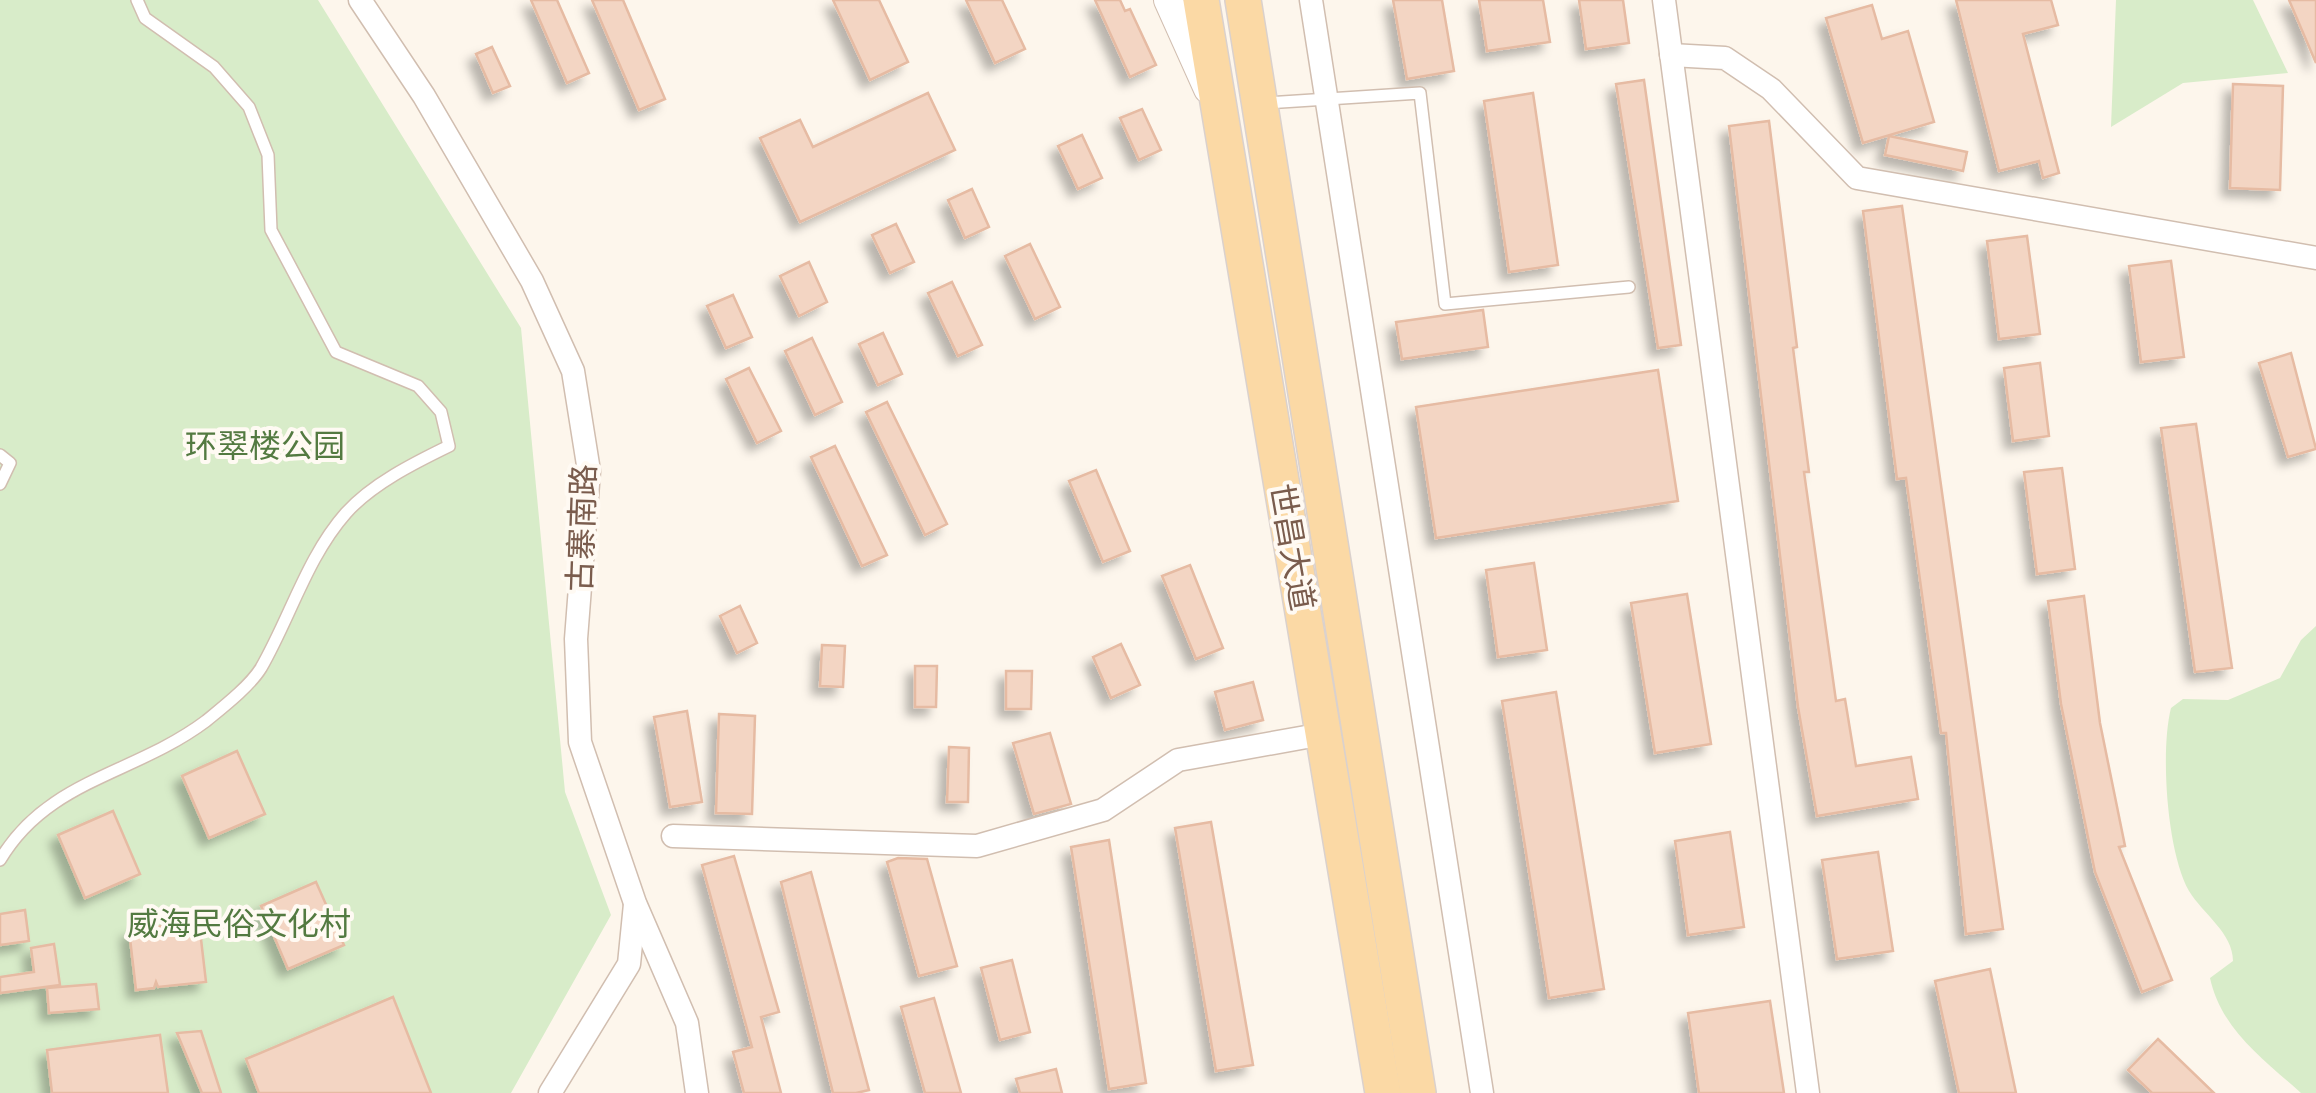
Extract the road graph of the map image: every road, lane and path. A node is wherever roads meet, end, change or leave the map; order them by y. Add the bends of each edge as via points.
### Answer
1 (137, 0) edge
2 (360, 0) edge
3 (1168, 0) edge
4 (1200, 0) edge
5 (1243, 0) edge
6 (1311, 0) edge
7 (1664, 0) edge
8 (1671, 54) junction
9 (1324, 97) junction
10 (1260, 104) junction
11 (1218, 108) junction
12 (2316, 258) edge
13 (1629, 287) dead end
14 (0, 455) edge
15 (0, 484) edge
16 (1323, 734) junction
17 (673, 836) dead end
18 (0, 860) edge
19 (635, 902) junction
20 (550, 1093) edge
21 (697, 1093) edge
22 (1383, 1093) edge
23 (1418, 1093) edge
24 (1482, 1093) edge
25 (1808, 1093) edge

1 - 18 lane via 145,18 214,67 249,108 268,154 271,230 336,352 418,386 442,412 448,446 346,512 259,672 205,721 57,798 19,829
2 - 19 street, 古寨南路 via 532,281 573,372 588,471 576,639 580,742
3 - 11 street
4 - 11 main road, 世昌大道
5 - 10 main road, 世昌大道
6 - 9 street
7 - 8 street
8 - 12 street via 1725,58 1770,89 1856,178
8 - 25 street
9 - 10 lane
9 - 13 lane via 1420,93 1445,304
9 - 24 street
10 - 11 street
10 - 23 main road, 世昌大道
11 - 16 main road, 世昌大道
14 - 15 lane via 10,463
16 - 17 street via 1178,760 1103,810 977,846
16 - 22 main road, 世昌大道
19 - 20 street via 629,964
19 - 21 street, 古寨南路 via 687,1023

